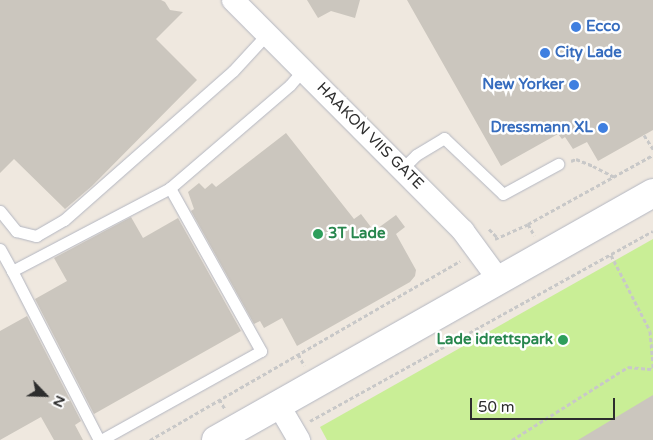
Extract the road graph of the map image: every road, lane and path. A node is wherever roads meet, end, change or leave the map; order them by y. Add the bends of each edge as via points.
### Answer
1 (233, 0) edge
2 (267, 34) junction
3 (304, 69) junction
4 (644, 135) dead end
5 (653, 149) edge
6 (653, 155) edge
7 (558, 164) joint
8 (403, 168) junction
9 (615, 177) junction
10 (170, 188) junction
11 (653, 193) edge
12 (0, 211) edge
13 (528, 224) junction
14 (653, 231) edge
15 (536, 238) dead end
16 (0, 249) edge
17 (478, 249) junction
18 (611, 255) junction
19 (12, 271) junction
20 (499, 280) junction
21 (298, 354) junction
22 (306, 368) dead end
23 (653, 369) edge
24 (219, 399) junction
25 (278, 404) junction
26 (226, 412) dead end
27 (304, 431) edge
28 (100, 440) edge
29 (150, 440) edge
30 (216, 440) edge
31 (512, 440) edge

1 - 2 street, HAAKON VIIS GATE
2 - 3 street, HAAKON VIIS GATE
2 - 12 lane via 233,71 64,220 36,236 16,231
3 - 8 street, HAAKON VIIS GATE
3 - 10 lane via 290,85
4 - 5 path
6 - 9 path
7 - 8 lane via 503,194 444,138 416,155
7 - 9 path via 576,159
8 - 17 street, HAAKON VIIS GATE
9 - 13 path
10 - 19 lane
10 - 28 lane via 261,351
11 - 20 main road
13 - 15 path
13 - 17 path
14 - 18 path
16 - 19 lane
17 - 20 street, HAAKON VIIS GATE
17 - 21 path
18 - 23 path via 650,331
18 - 27 path
19 - 28 lane
20 - 25 main road
21 - 22 path
21 - 24 path
23 - 31 path via 628,367
24 - 26 path
24 - 29 path
25 - 27 street
25 - 30 main road

